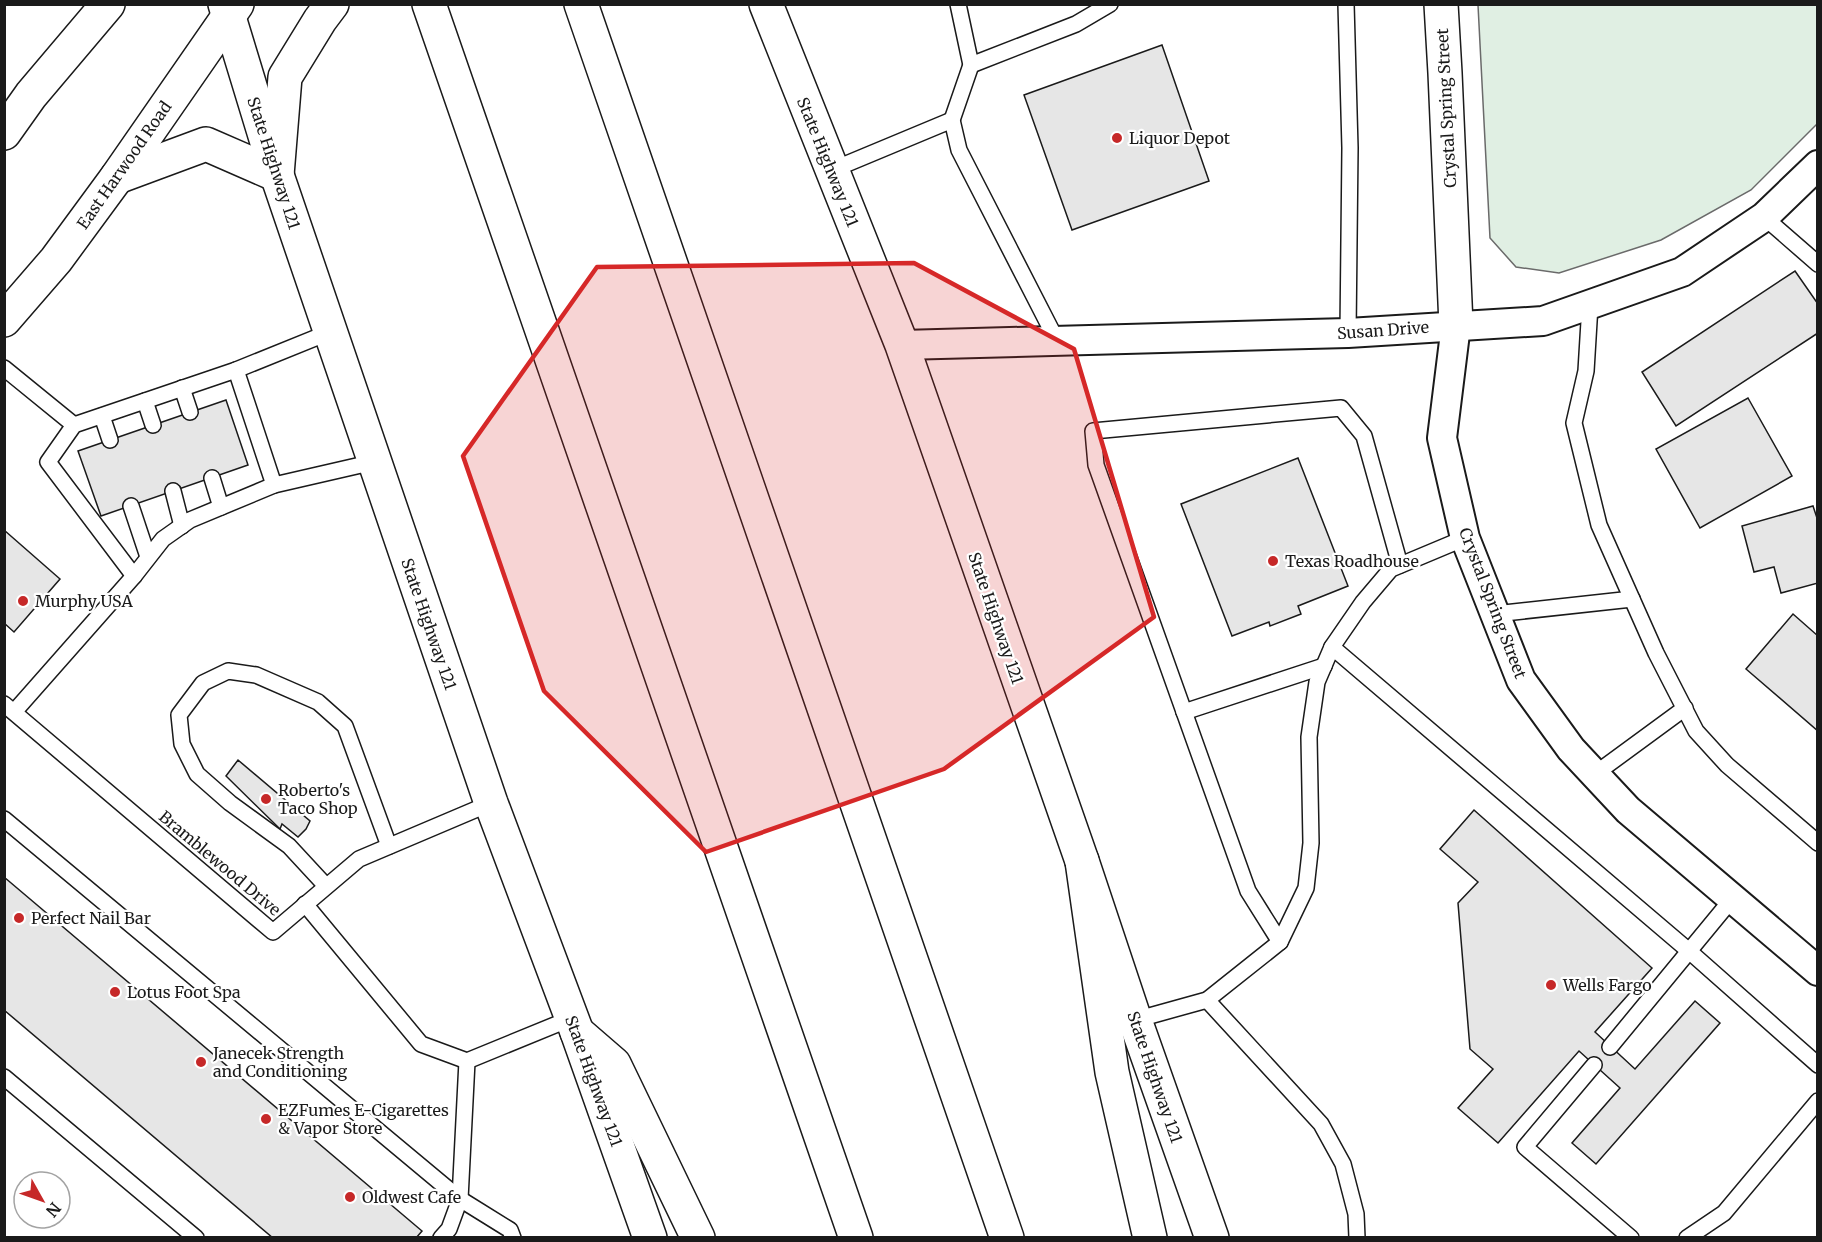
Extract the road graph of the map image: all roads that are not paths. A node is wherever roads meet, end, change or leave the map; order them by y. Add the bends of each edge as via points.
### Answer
1 (83, 4) edge
2 (108, 4) edge
3 (332, 4) edge
4 (581, 4) edge
5 (765, 4) edge
6 (958, 4) edge
7 (1110, 4) edge
8 (1346, 4) edge
9 (1441, 4) edge
10 (230, 8) edge
11 (432, 14) edge
12 (971, 65) junction
13 (31, 95) junction
14 (952, 120) junction
15 (4, 133) edge
16 (1818, 165) edge
17 (832, 171) junction
18 (277, 175) junction
19 (117, 177) junction
20 (1764, 217) junction
21 (1818, 264) edge
22 (1590, 304) junction
23 (4, 320) edge
24 (1456, 326) junction
25 (330, 332) junction
26 (1348, 333) junction
27 (1057, 341) junction
28 (902, 345) junction
29 (4, 368) edge
30 (236, 370) junction
31 (182, 388) junction
32 (145, 401) junction
33 (190, 412) dead end
34 (102, 416) junction
35 (74, 425) junction
36 (153, 425) dead end
37 (110, 440) dead end
38 (374, 462) junction
39 (212, 478) dead end
40 (274, 485) junction
41 (173, 491) dead end
42 (131, 506) dead end
43 (221, 507) junction
44 (182, 526) junction
45 (1466, 538) junction
46 (148, 557) junction
47 (1400, 565) junction
48 (134, 576) junction
49 (1632, 600) junction
50 (1495, 614) junction
51 (1332, 647) junction
52 (1324, 666) junction
53 (9, 708) edge
54 (1685, 708) junction
55 (1184, 712) junction
56 (1594, 774) junction
57 (490, 803) junction
58 (4, 819) edge
59 (1818, 843) edge
60 (389, 846) junction
61 (1082, 861) junction
62 (326, 886) junction
63 (1732, 899) junction
64 (305, 904) junction
65 (1280, 942) junction
66 (1689, 951) junction
67 (1818, 971) edge
68 (1207, 1000) junction
69 (1135, 1020) junction
70 (575, 1025) junction
71 (1610, 1047) dead end
72 (467, 1061) junction
73 (1594, 1065) dead end
74 (1818, 1065) edge
75 (4, 1077) edge
76 (1818, 1101) edge
77 (460, 1199) junction
78 (196, 1238) edge
79 (441, 1238) edge
80 (513, 1238) edge
81 (650, 1238) edge
82 (698, 1238) edge
83 (856, 1238) edge
84 (1007, 1238) edge
85 (1150, 1238) edge
86 (1212, 1238) edge
87 (1357, 1238) edge
88 (1631, 1238) edge
89 (1687, 1238) edge

1 - 13 main road
2 - 13 main road
3 - 18 main road via 285,77
4 - 84 main road
5 - 17 main road, State Highway 121
6 - 12 lane
7 - 12 lane via 1076,24
8 - 26 lane via 1350,148
9 - 24 main road, Crystal Spring Street
10 - 18 main road, State Highway 121
10 - 19 main road, East Harwood Road
11 - 83 main road
12 - 14 lane
13 - 15 main road
14 - 17 lane
14 - 27 lane via 959,150
16 - 20 street, Susan Drive
17 - 28 main road, State Highway 121
18 - 19 main road via 206,144
18 - 25 main road, State Highway 121
19 - 23 main road, East Harwood Road via 56,260
20 - 21 lane
20 - 22 street, Susan Drive via 1682,272
22 - 24 street, Susan Drive via 1543,321
22 - 49 lane via 1586,371 1574,423 1599,525
24 - 26 street, Susan Drive
24 - 45 street, Crystal Spring Street via 1442,438
25 - 30 lane
25 - 38 main road, State Highway 121
26 - 27 street, Susan Drive
27 - 28 street, Susan Drive
28 - 61 main road, State Highway 121
29 - 35 lane
30 - 31 lane
30 - 40 lane
31 - 32 lane
31 - 33 lane
32 - 34 lane
32 - 36 lane
34 - 35 lane
34 - 37 lane
35 - 48 lane via 48,462
38 - 40 lane
38 - 57 main road, State Highway 121
39 - 43 lane
40 - 43 lane
41 - 44 lane
42 - 46 lane
43 - 44 lane
44 - 46 lane via 163,539
45 - 47 lane
45 - 50 street, Crystal Spring Street
46 - 48 lane
47 - 51 lane via 1391,569 1363,602
47 - 55 lane via 1364,435 1341,408 1093,431 1096,465
48 - 53 lane
49 - 50 lane
49 - 54 lane
50 - 56 street, Crystal Spring Street via 1521,680
51 - 52 lane
51 - 66 lane
52 - 55 lane
52 - 65 lane via 1317,682 1309,737 1311,843 1306,888
53 - 64 lane, Bramblewood Drive via 273,932
54 - 56 lane
54 - 59 lane via 1696,731 1727,765
55 - 65 lane via 1248,891
56 - 63 street, Crystal Spring Street via 1628,810
57 - 60 lane, Bramblewood Drive
57 - 70 main road, State Highway 121
58 - 77 lane
60 - 62 lane, Bramblewood Drive via 359,859
60 - 62 lane via 345,726 318,702 256,675 228,671 203,683 179,715 182,744 197,774 289,846
61 - 69 main road, State Highway 121
61 - 85 main road via 1113,1072
62 - 64 lane, Bramblewood Drive
63 - 66 lane
63 - 67 street, Crystal Spring Street
64 - 72 lane via 421,1044
65 - 68 lane
66 - 71 lane
66 - 74 lane
68 - 69 lane
68 - 87 lane via 1321,1124 1343,1164 1356,1214
69 - 86 main road, State Highway 121
70 - 72 lane
70 - 81 main road, State Highway 121
70 - 82 main road via 614,1064
72 - 77 lane
73 - 88 lane via 1525,1147
75 - 78 lane
76 - 89 lane via 1724,1213
77 - 79 lane
77 - 80 lane via 510,1230

